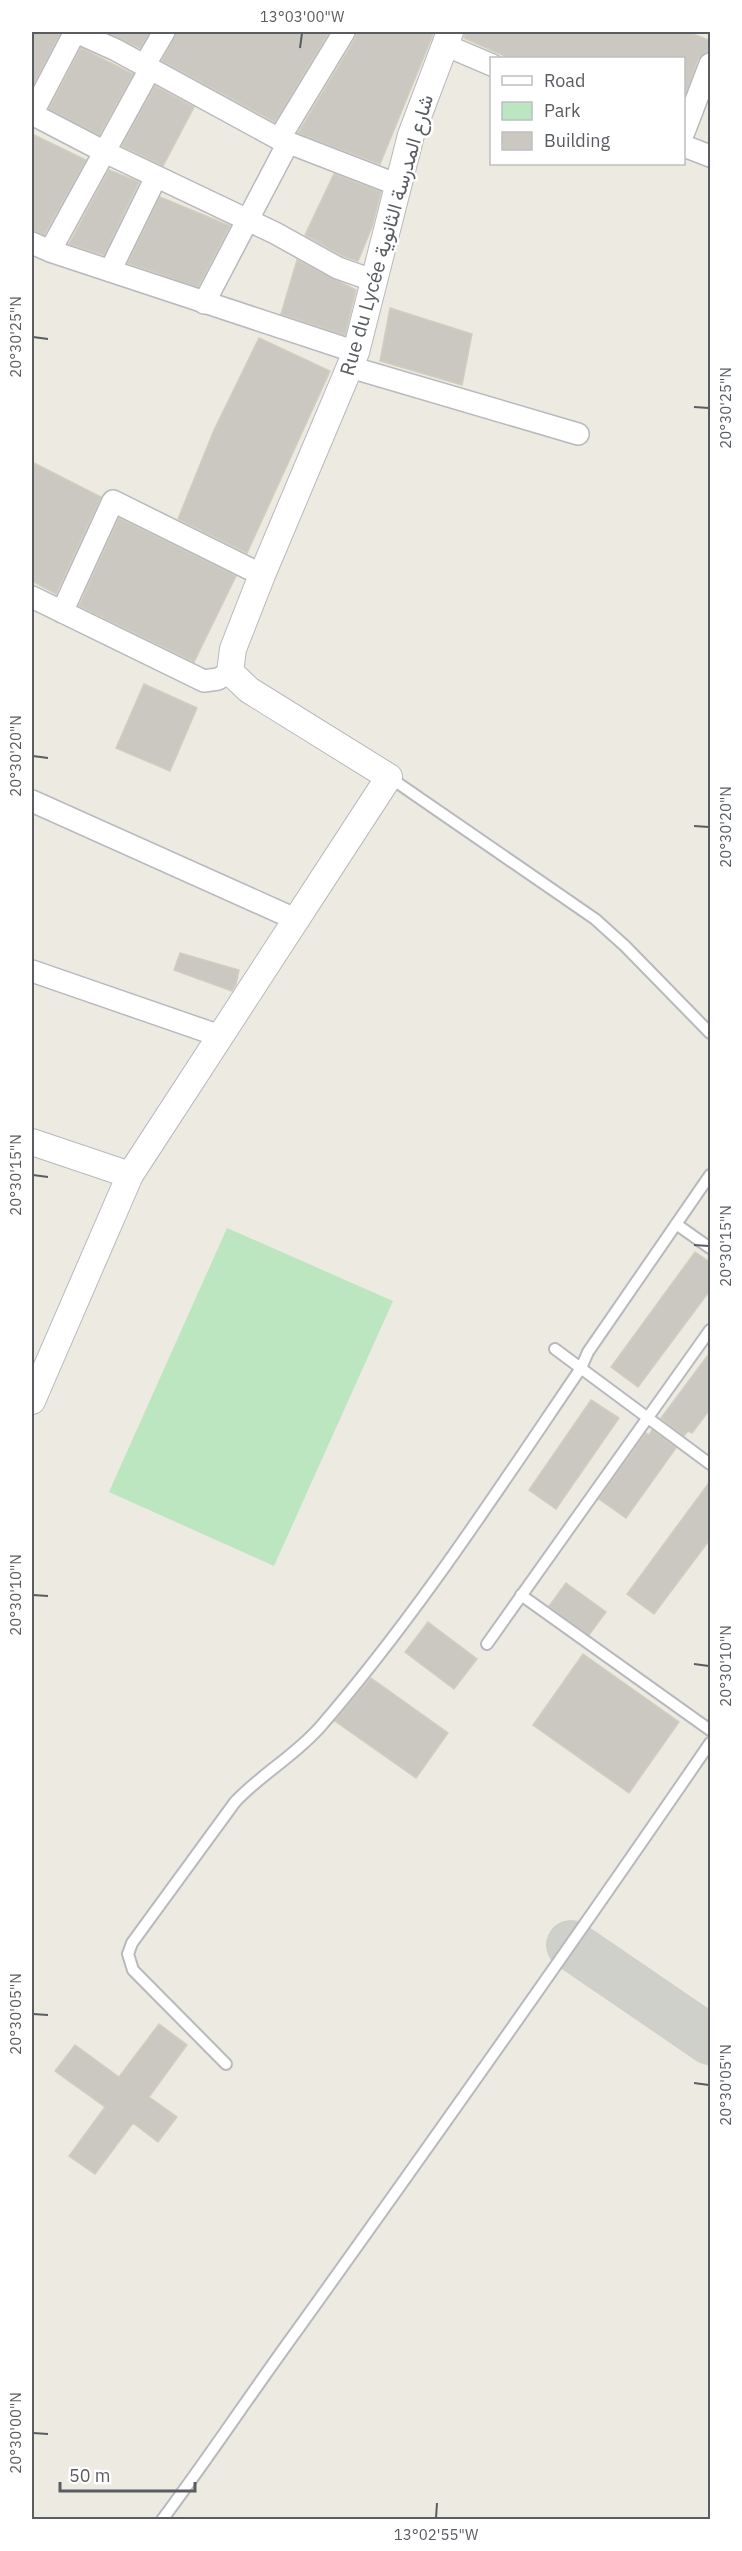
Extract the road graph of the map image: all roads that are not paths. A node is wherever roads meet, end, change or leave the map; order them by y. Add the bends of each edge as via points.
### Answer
1 (75, 32) edge
2 (164, 32) edge
3 (344, 32) edge
4 (447, 38) edge
5 (490, 64) edge
6 (711, 64) edge
7 (147, 67) junction
8 (32, 114) edge
9 (685, 129) edge
10 (284, 141) junction
11 (685, 146) edge
12 (105, 152) junction
13 (711, 156) edge
14 (156, 177) junction
15 (398, 186) junction
16 (247, 220) junction
17 (41, 247) edge
18 (110, 271) junction
19 (375, 281) junction
20 (204, 303) junction
21 (353, 360) junction
22 (578, 434) dead end
23 (262, 575) junction
24 (32, 597) edge
25 (62, 612) junction
26 (230, 672) junction
27 (389, 777) junction
28 (32, 801) edge
29 (295, 919) junction
30 (32, 971) edge
31 (711, 1033) edge
32 (220, 1036) junction
33 (32, 1142) edge
34 (130, 1175) junction
35 (711, 1175) edge
36 (676, 1224) junction
37 (711, 1248) edge
38 (711, 1330) edge
39 (555, 1349) dead end
40 (581, 1368) junction
41 (32, 1401) edge
42 (647, 1418) junction
43 (711, 1464) edge
44 (521, 1595) junction
45 (487, 1644) dead end
46 (711, 1730) edge
47 (711, 1743) edge
48 (226, 2064) dead end
49 (162, 2520) edge

1 - 7 street
1 - 8 street
2 - 7 street
3 - 10 street
4 - 5 street
4 - 15 street, Rue du Lycée شارع المدرسة الثانوية via 411,135
6 - 9 street
7 - 10 street
7 - 12 street
8 - 12 street
10 - 15 street
10 - 16 street
11 - 13 street
12 - 14 street
12 - 17 street
14 - 16 street
14 - 18 street
15 - 19 street, Rue du Lycée شارع المدرسة الثانوية
16 - 19 street via 338,268
16 - 20 street
17 - 18 street
18 - 20 street
19 - 21 street, Rue du Lycée شارع المدرسة الثانوية
20 - 21 street
21 - 22 street
21 - 23 street, Rue du Lycée شارع المدرسة الثانوية
23 - 25 street via 113,501
23 - 26 street, Rue du Lycée شارع المدرسة الثانوية via 233,649
24 - 25 street
25 - 26 street via 204,681
26 - 27 street via 249,690
27 - 29 street
27 - 31 lane via 595,919
28 - 29 street
29 - 32 street
30 - 32 street
32 - 34 street
33 - 34 street
34 - 41 street
35 - 36 lane
36 - 37 lane
36 - 40 lane
38 - 42 lane
39 - 40 lane
40 - 42 lane
40 - 48 lane via 434,1583 321,1726 235,1802 129,1948 128,1960 133,1970
42 - 43 lane
42 - 44 lane
44 - 45 lane
44 - 46 lane
47 - 49 lane

